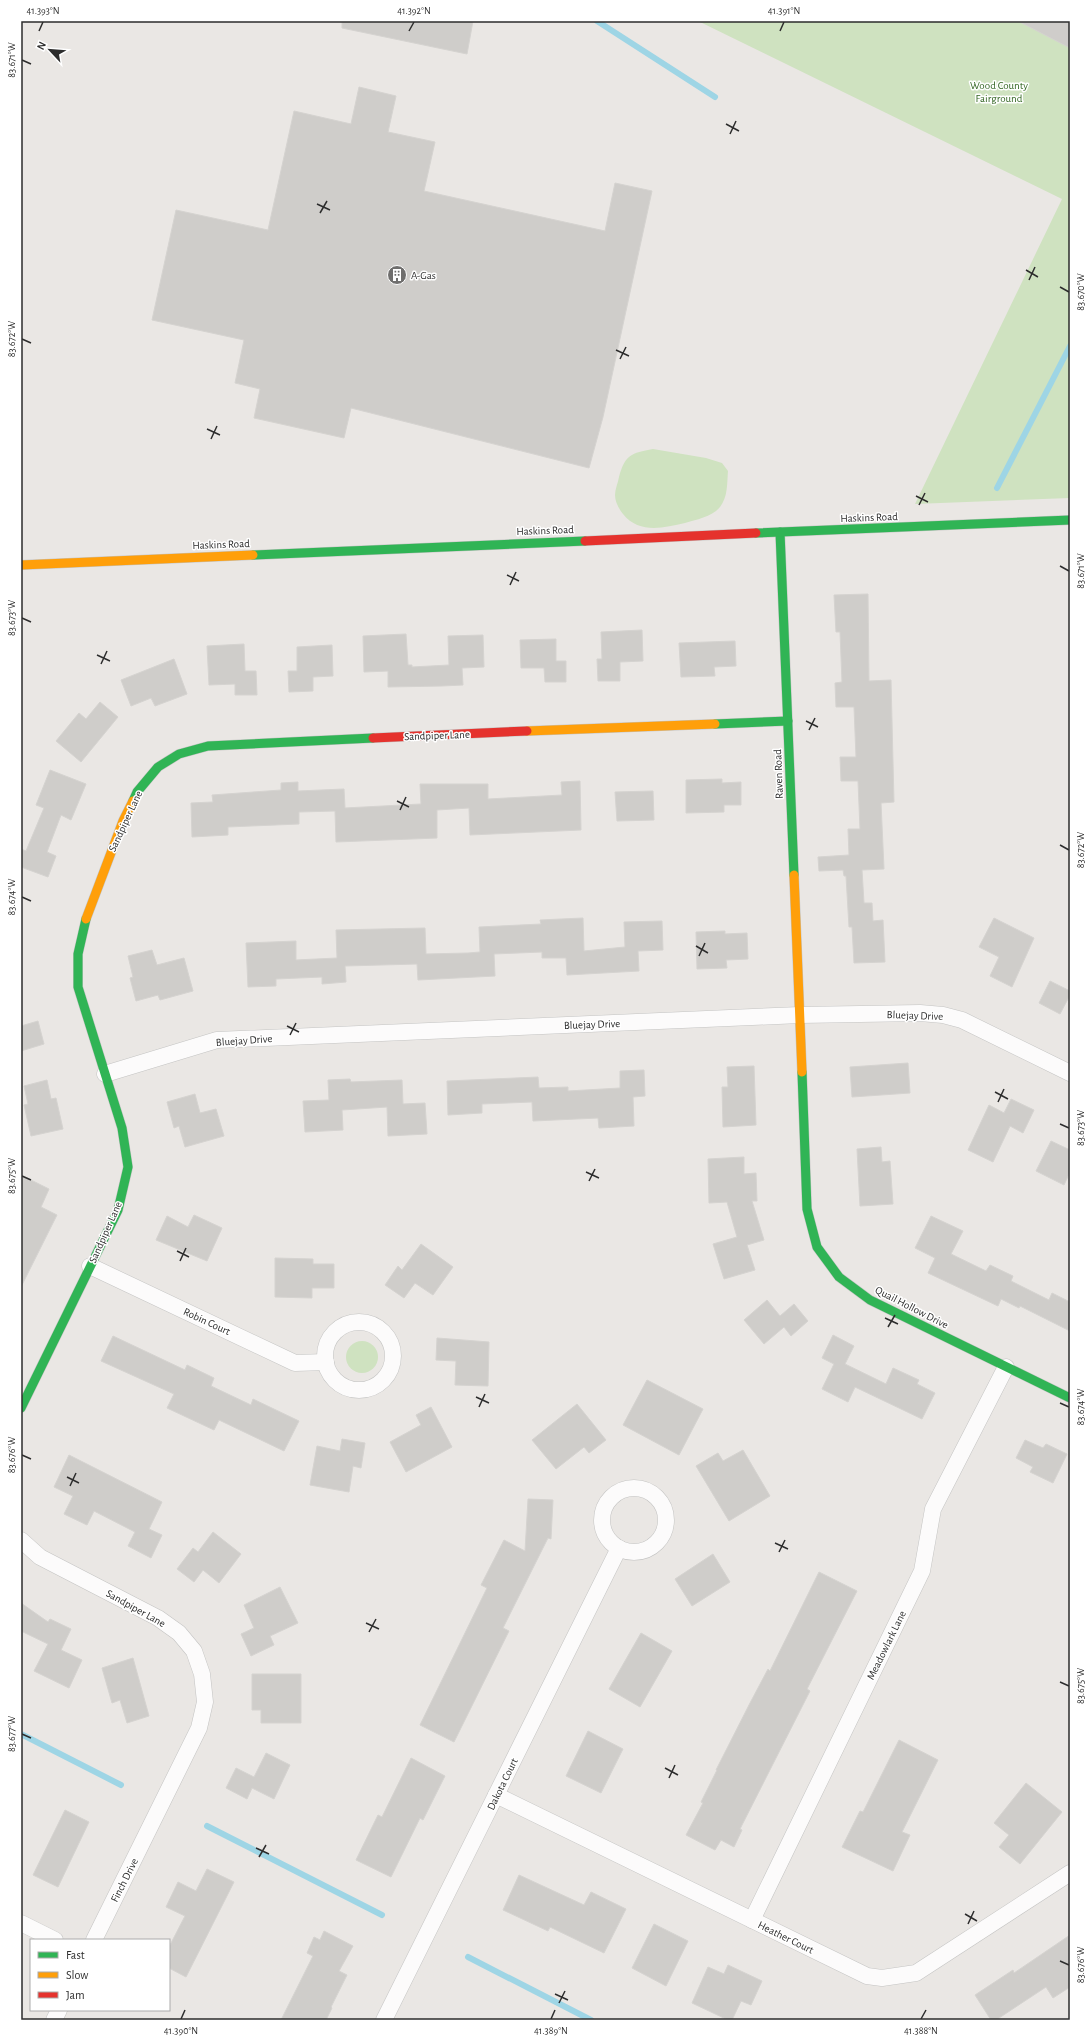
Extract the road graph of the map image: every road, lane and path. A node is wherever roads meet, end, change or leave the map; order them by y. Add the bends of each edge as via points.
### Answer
1 (1070, 520) edge
2 (780, 532) junction
3 (21, 565) edge
4 (788, 721) junction
5 (800, 1015) junction
6 (1070, 1073) edge
7 (105, 1074) junction
8 (90, 1266) junction
9 (326, 1362) junction
10 (1006, 1367) junction
11 (1070, 1398) edge
12 (21, 1408) edge
13 (21, 1540) edge
14 (619, 1548) dead end
15 (496, 1795) junction
16 (154, 1820) joint
17 (1070, 1873) edge
18 (752, 1920) junction
19 (21, 1923) edge
20 (53, 1939) edge
21 (94, 1939) edge
22 (58, 2011) edge
23 (54, 2020) edge
24 (384, 2020) edge

1 - 2 street, Haskins Road
2 - 3 street, Haskins Road
2 - 4 street, Raven Road
4 - 5 street, Raven Road
4 - 7 street, Sandpiper Lane via 238,743 208,746 179,754 158,767 137,792 87,913 78,954 78,987
5 - 6 street, Bluejay Drive via 943,1015 962,1020
5 - 7 street, Bluejay Drive via 217,1040
5 - 10 street, Quail Hollow Drive via 807,1209 817,1247 839,1277 870,1300
7 - 8 street, Sandpiper Lane via 122,1128 128,1167 118,1210
8 - 9 street, Robin Court via 295,1363
8 - 12 street, Sandpiper Lane
9 - 9 street via 337,1382 347,1388 369,1389 379,1384 392,1365 391,1343 381,1330 366,1323 355,1322 332,1336 326,1351
10 - 11 street, Quail Hollow Drive
10 - 18 street, Meadowlark Lane via 933,1509 922,1571
13 - 16 street, Sandpiper Lane via 40,1557 158,1618 178,1633 194,1651 202,1674 205,1702 199,1728
14 - 15 street, Dakota Court
15 - 18 street, Heather Court
15 - 24 street, Dakota Court
16 - 21 street, Finch Drive
17 - 18 street, Heather Court via 916,1973 882,1978 867,1976
19 - 20 street
22 - 23 street

